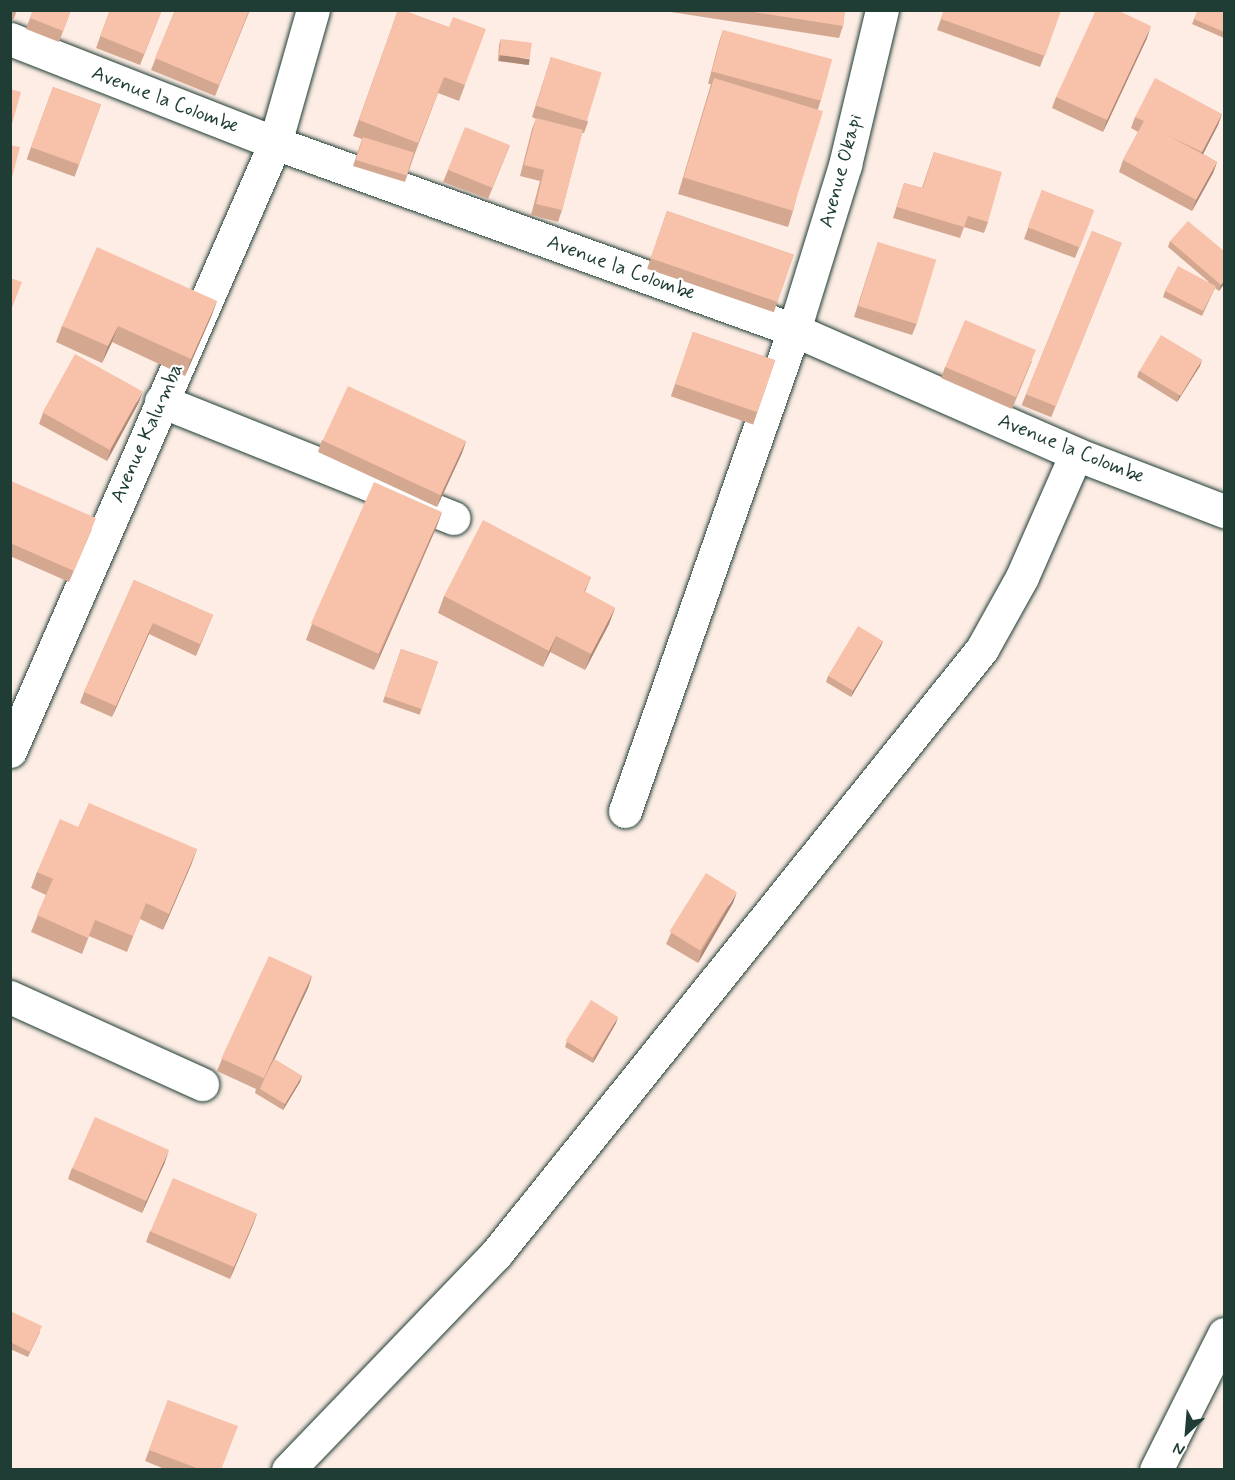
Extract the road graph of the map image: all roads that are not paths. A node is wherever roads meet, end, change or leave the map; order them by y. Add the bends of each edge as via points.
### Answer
1 (313, 10) edge
2 (882, 10) edge
3 (10, 39) edge
4 (275, 143) junction
5 (794, 330) junction
6 (161, 401) junction
7 (1076, 454) junction
8 (1224, 511) edge
9 (453, 518) dead end
10 (10, 751) edge
11 (625, 811) dead end
12 (10, 997) edge
13 (202, 1084) dead end
14 (1224, 1334) edge
15 (288, 1470) edge
16 (1156, 1470) edge

1 - 4 street, Avenue Kalumba
2 - 5 street, Avenue Okapi via 845,165
3 - 4 street, Avenue la Colombe
4 - 5 street, Avenue la Colombe
4 - 6 street, Avenue Kalumba
5 - 7 street, Avenue la Colombe
5 - 11 street, Avenue Okapi
6 - 9 street
6 - 10 street, Avenue Kalumba
7 - 8 street, Avenue la Colombe
7 - 15 street via 1017,587 982,649 496,1254
12 - 13 street
14 - 16 street

